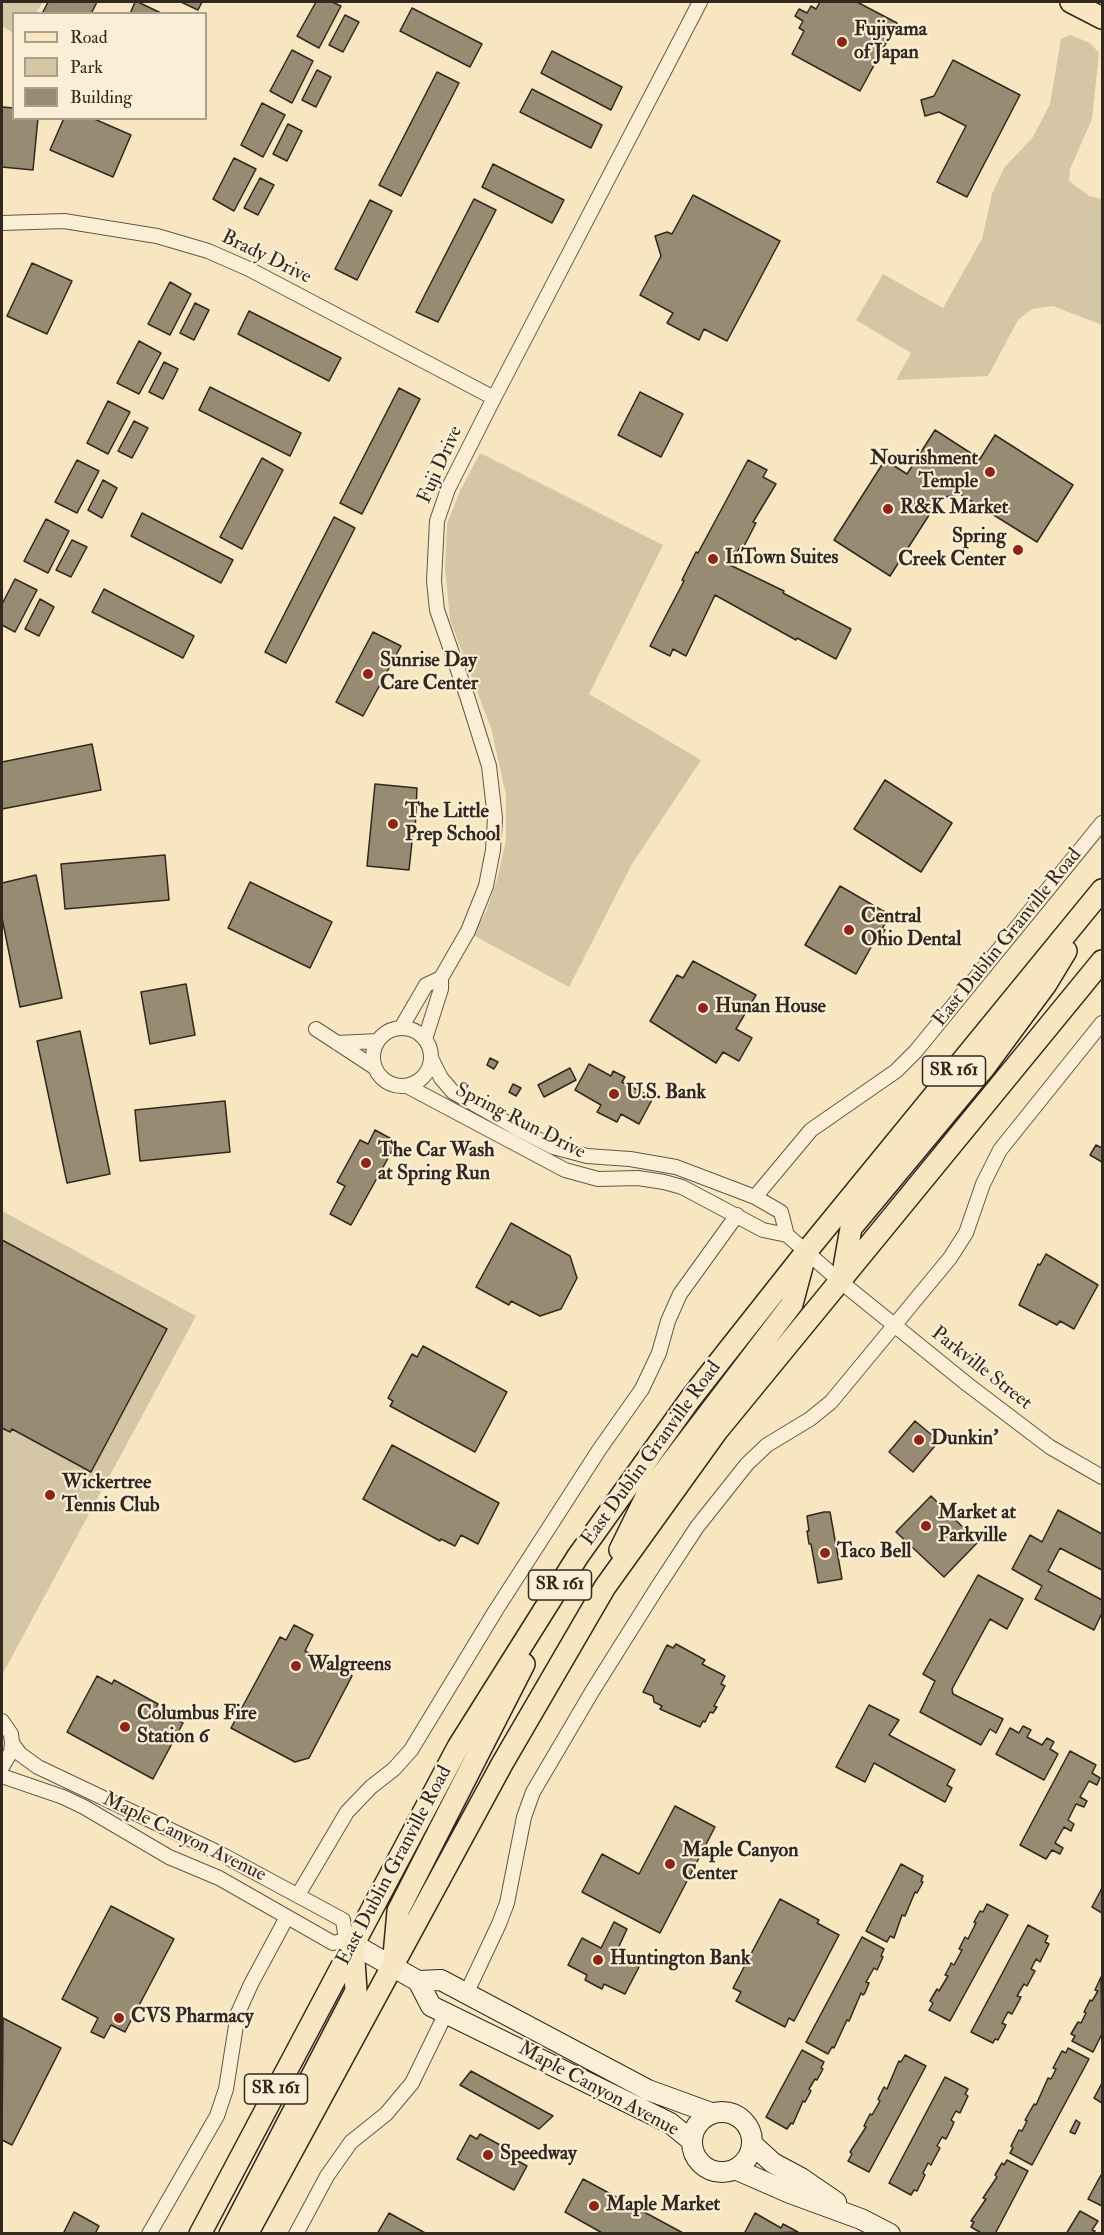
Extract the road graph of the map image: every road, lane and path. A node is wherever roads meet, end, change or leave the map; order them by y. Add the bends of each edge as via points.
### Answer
1 (700, 2) edge
2 (1071, 2) edge
3 (1102, 18) edge
4 (2, 223) edge
5 (494, 398) junction
6 (1102, 823) edge
7 (1102, 890) edge
8 (1102, 961) edge
9 (441, 978) junction
10 (1102, 1023) edge
11 (401, 1028) junction
12 (316, 1029) dead end
13 (425, 1039) junction
14 (378, 1041) junction
15 (338, 1043) junction
16 (431, 1058) junction
17 (374, 1067) junction
18 (406, 1086) junction
19 (755, 1197) junction
20 (737, 1215) junction
21 (787, 1235) junction
22 (806, 1252) junction
23 (841, 1282) junction
24 (894, 1325) junction
25 (1102, 1477) edge
26 (578, 1556) junction
27 (605, 1587) junction
28 (2, 1721) edge
29 (12, 1743) junction
30 (2, 1767) edge
31 (2, 1776) edge
32 (298, 1895) junction
33 (287, 1917) junction
34 (350, 1942) junction
35 (393, 1966) junction
36 (418, 1981) junction
37 (466, 1992) junction
38 (446, 2013) junction
39 (711, 2113) junction
40 (692, 2141) junction
41 (752, 2144) junction
42 (735, 2169) junction
43 (861, 2219) junction
44 (149, 2234) edge
45 (200, 2234) edge
46 (230, 2234) edge
47 (247, 2234) edge
48 (296, 2234) edge
49 (890, 2234) edge

1 - 5 street, Fuji Drive
2 - 3 main road
4 - 5 street, Brady Drive via 64,221 157,236 208,251
5 - 9 street, Fuji Drive via 448,489 437,521 437,610 489,766 495,818 486,886 468,931
6 - 19 street, East Dublin Granville Road via 916,1051 896,1071 811,1131
7 - 22 main road, East Dublin Granville Road / SR 161
7 - 23 main road via 1046,984 984,1068 851,1228
8 - 23 main road, East Dublin Granville Road / SR 161
9 - 11 street, Fuji Drive via 426,985
9 - 13 street, Fuji Drive
10 - 24 street via 1000,1150 959,1245
11 - 13 street
11 - 14 street
12 - 15 street
13 - 16 street
14 - 15 street
14 - 17 street
15 - 17 street
16 - 18 street via 424,1077
16 - 19 street, Spring Run Drive via 453,1092 553,1147 587,1156 661,1163
17 - 18 street via 385,1081
18 - 20 street, Spring Run Drive via 565,1170 598,1179 664,1182
19 - 21 street, Spring Run Drive via 781,1212
20 - 21 street, Spring Run Drive via 763,1230
20 - 32 street, East Dublin Granville Road via 680,1294 642,1389 496,1610 411,1750 347,1812
21 - 22 street, Spring Run Drive
22 - 23 street, Spring Run Drive
22 - 26 main road, East Dublin Granville Road / SR 161 via 691,1398
22 - 27 main road via 792,1304 648,1493
23 - 24 street, Parkville Street
23 - 27 main road, East Dublin Granville Road / SR 161 via 717,1431
24 - 25 street, Parkville Street via 1050,1447
24 - 37 street via 831,1402 767,1445 747,1464 697,1527 657,1588 533,1792 524,1817 507,1903
26 - 34 main road, East Dublin Granville Road / SR 161 via 458,1747
26 - 35 main road via 398,1911
27 - 35 main road, East Dublin Granville Road / SR 161 via 502,1764
28 - 29 street, Maple Canyon Avenue
29 - 30 street
29 - 32 street, Maple Canyon Avenue via 38,1767 183,1835
31 - 33 street, Maple Canyon Avenue via 84,1807 169,1857 219,1878
32 - 34 street, Maple Canyon Avenue via 343,1920
33 - 34 street, Maple Canyon Avenue via 333,1943
33 - 44 street via 238,2013 226,2089 217,2116
34 - 35 street, Maple Canyon Avenue
34 - 45 main road, East Dublin Granville Road / SR 161
34 - 46 main road via 356,1991
35 - 36 street, Maple Canyon Avenue
35 - 47 main road, East Dublin Granville Road / SR 161
36 - 37 street, Maple Canyon Avenue via 441,1980
36 - 38 street, Maple Canyon Avenue via 430,2006
37 - 39 street, Maple Canyon Avenue via 648,2090
38 - 40 street, Maple Canyon Avenue via 670,2123
38 - 48 street via 412,2083 386,2114 351,2142 327,2176
39 - 40 street via 697,2125
39 - 41 street via 726,2112 742,2119
40 - 42 street via 696,2158 708,2169
41 - 42 street via 746,2160
41 - 43 street via 773,2163
42 - 43 street
43 - 49 street

